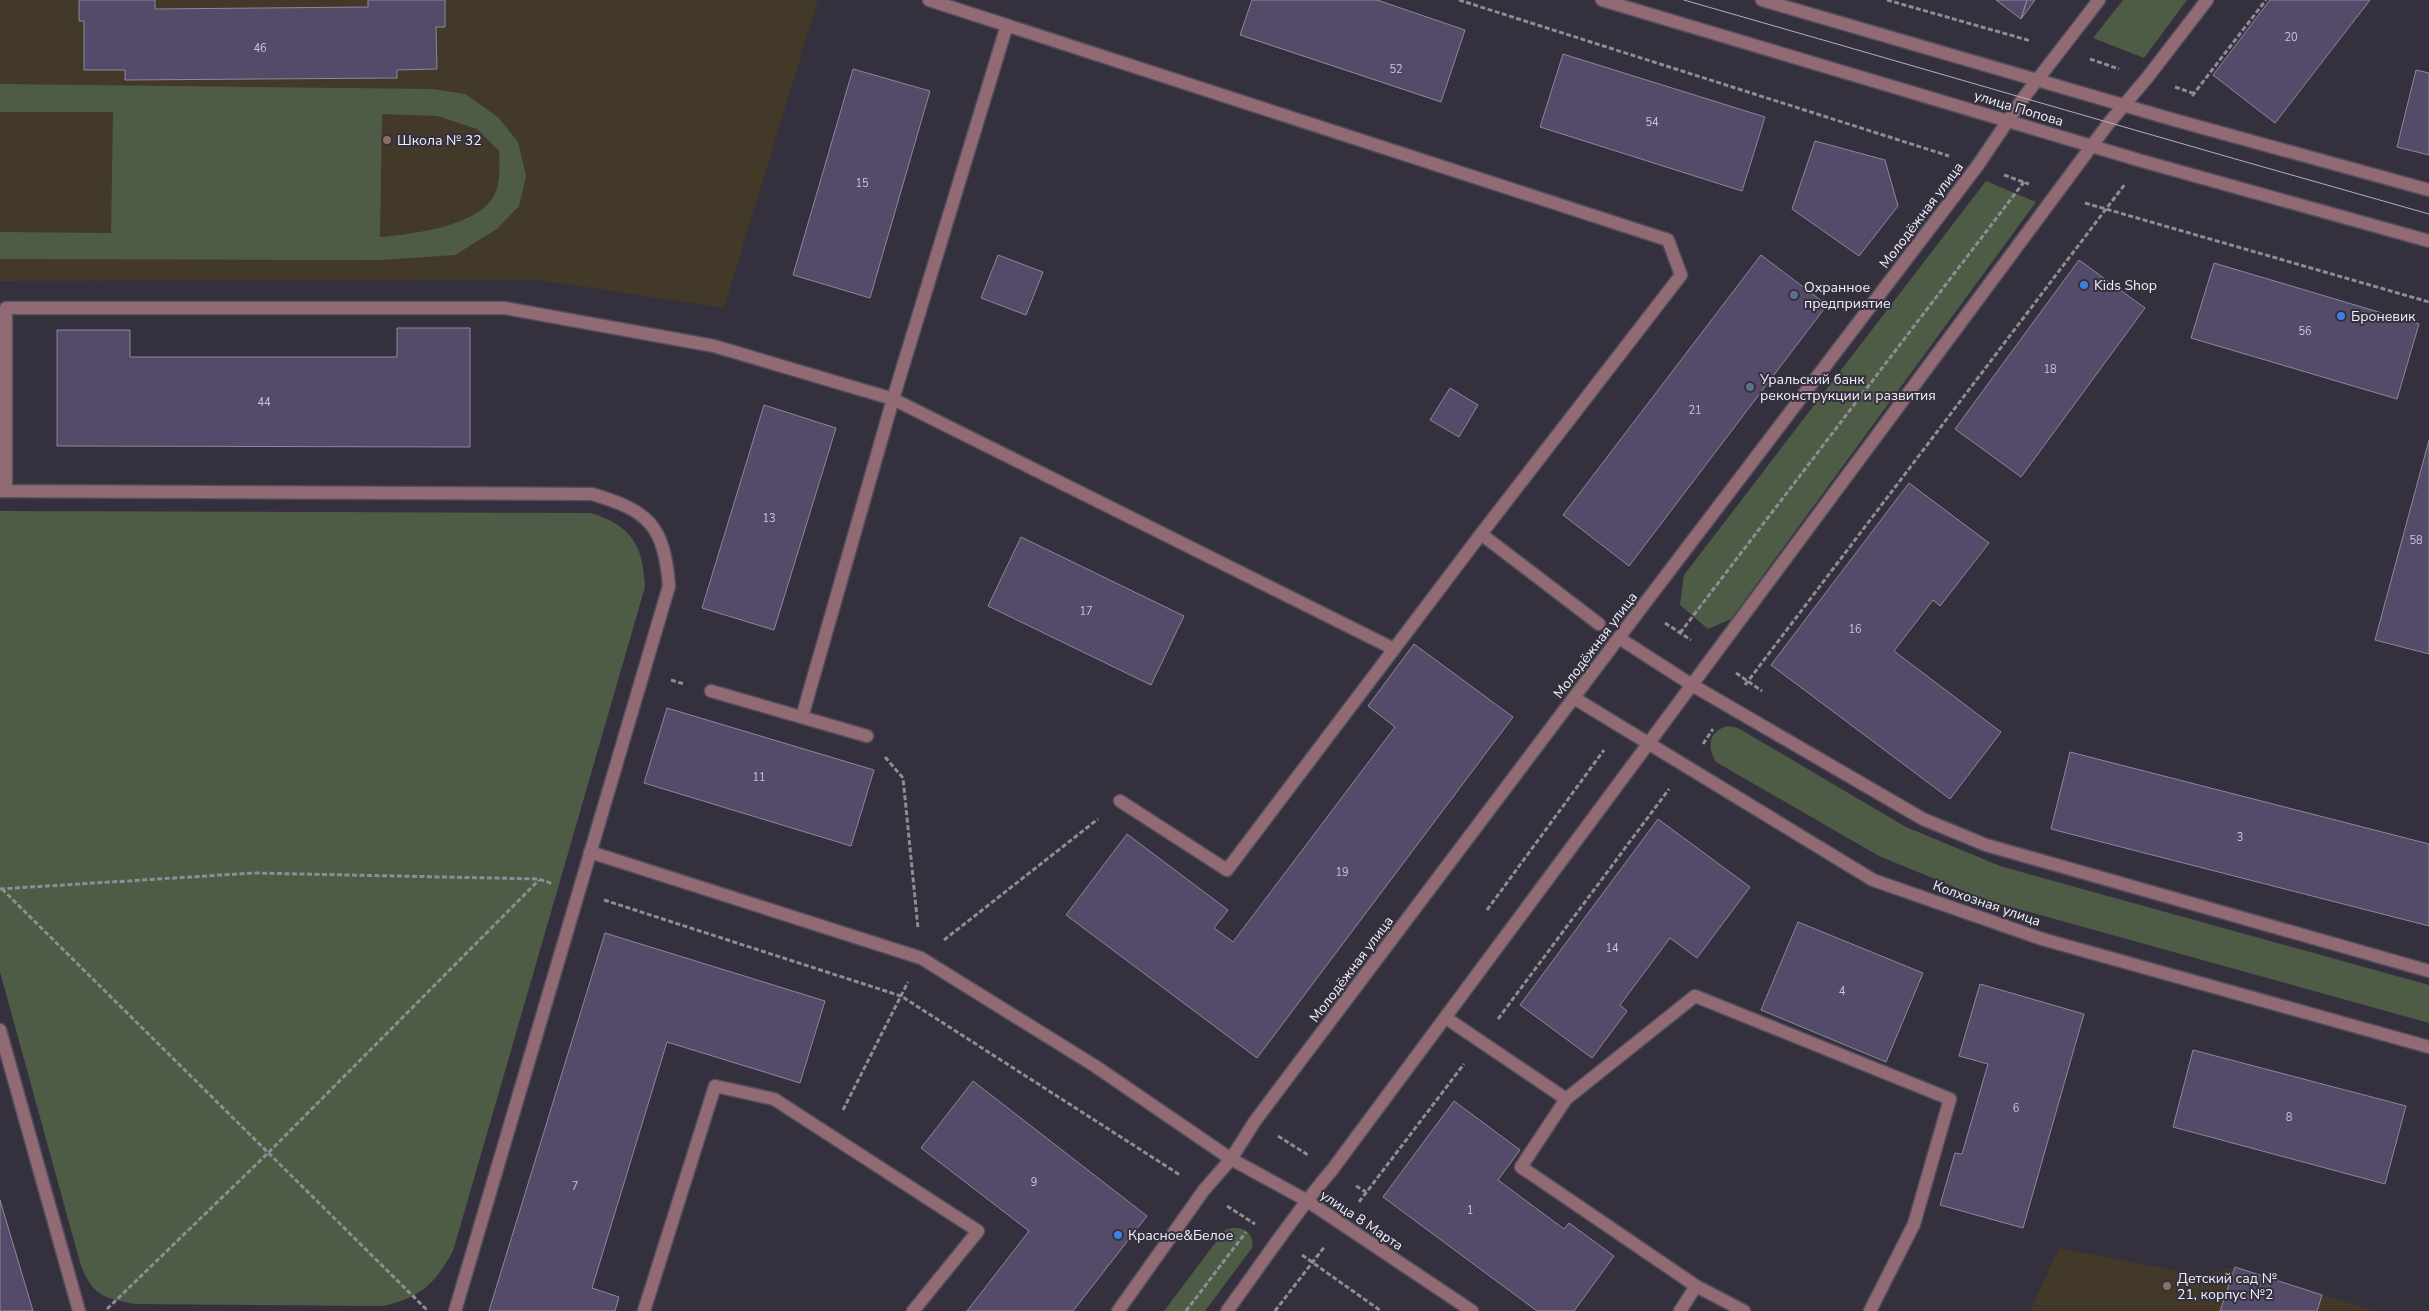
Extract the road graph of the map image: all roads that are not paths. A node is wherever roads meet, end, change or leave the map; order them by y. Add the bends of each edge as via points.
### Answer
1 (929, 0) edge
2 (1602, 0) edge
3 (1762, 0) edge
4 (2099, 0) edge
5 (2207, 0) edge
6 (1007, 25) junction
7 (2038, 80) junction
8 (2124, 104) junction
9 (2007, 120) junction
10 (2092, 146) junction
11 (2429, 190) edge
12 (2429, 241) edge
13 (893, 399) junction
14 (3, 491) edge
15 (1480, 534) junction
16 (1599, 624) dead end
17 (1618, 638) junction
18 (1394, 649) junction
19 (1692, 685) junction
20 (711, 691) road end
21 (1574, 698) junction
22 (802, 717) junction
23 (868, 736) road end
24 (1649, 743) junction
25 (1120, 801) dead end
26 (590, 852) junction
27 (2429, 971) edge
28 (1446, 1018) junction
29 (0, 1030) edge
30 (2429, 1047) edge
31 (1566, 1099) junction
32 (1231, 1159) junction
33 (1306, 1200) junction
34 (1696, 1286) junction
35 (79, 1311) edge
36 (455, 1311) edge
37 (644, 1311) edge
38 (913, 1311) edge
39 (1118, 1311) edge
40 (1227, 1311) edge
41 (1472, 1311) edge
42 (1680, 1311) edge
43 (1744, 1311) edge
44 (1870, 1311) edge

1 - 6 street
2 - 9 street, улица Попова
3 - 7 street
4 - 7 street, Молодёжная улица
5 - 8 street via 2148,78
6 - 13 street
6 - 15 street via 1668,240 1681,275
7 - 8 street
7 - 9 street, Молодёжная улица
8 - 10 street
8 - 11 street
9 - 10 street, улица Попова
9 - 17 street, Молодёжная улица via 1978,166
10 - 12 street, улица Попова
10 - 19 street
13 - 14 street via 714,346 505,308 6,308
13 - 18 street
13 - 22 street
14 - 26 street via 592,494 616,501 641,515 658,533 667,556 669,586
15 - 16 street
15 - 18 street
17 - 19 street
17 - 21 street, Молодёжная улица
18 - 25 street via 1227,870
19 - 24 street
19 - 27 street via 1923,820 1986,845
20 - 22 street
21 - 24 street, Колхозная улица
21 - 32 street, Молодёжная улица via 1255,1121
22 - 23 street
24 - 28 street
24 - 30 street, Колхозная улица via 1873,880 2042,939
26 - 32 street, улица 8 Марта via 921,958 1095,1066
26 - 36 street
28 - 31 street
28 - 33 street
29 - 35 street
31 - 34 street via 1521,1167
31 - 44 street via 1695,996 1950,1099 1914,1224
32 - 33 street, улица 8 Марта
32 - 39 street, Молодёжная улица via 1204,1190
33 - 40 street
33 - 41 street, улица 8 Марта
34 - 42 street
34 - 43 street
37 - 38 street via 716,1086 774,1099 978,1230

